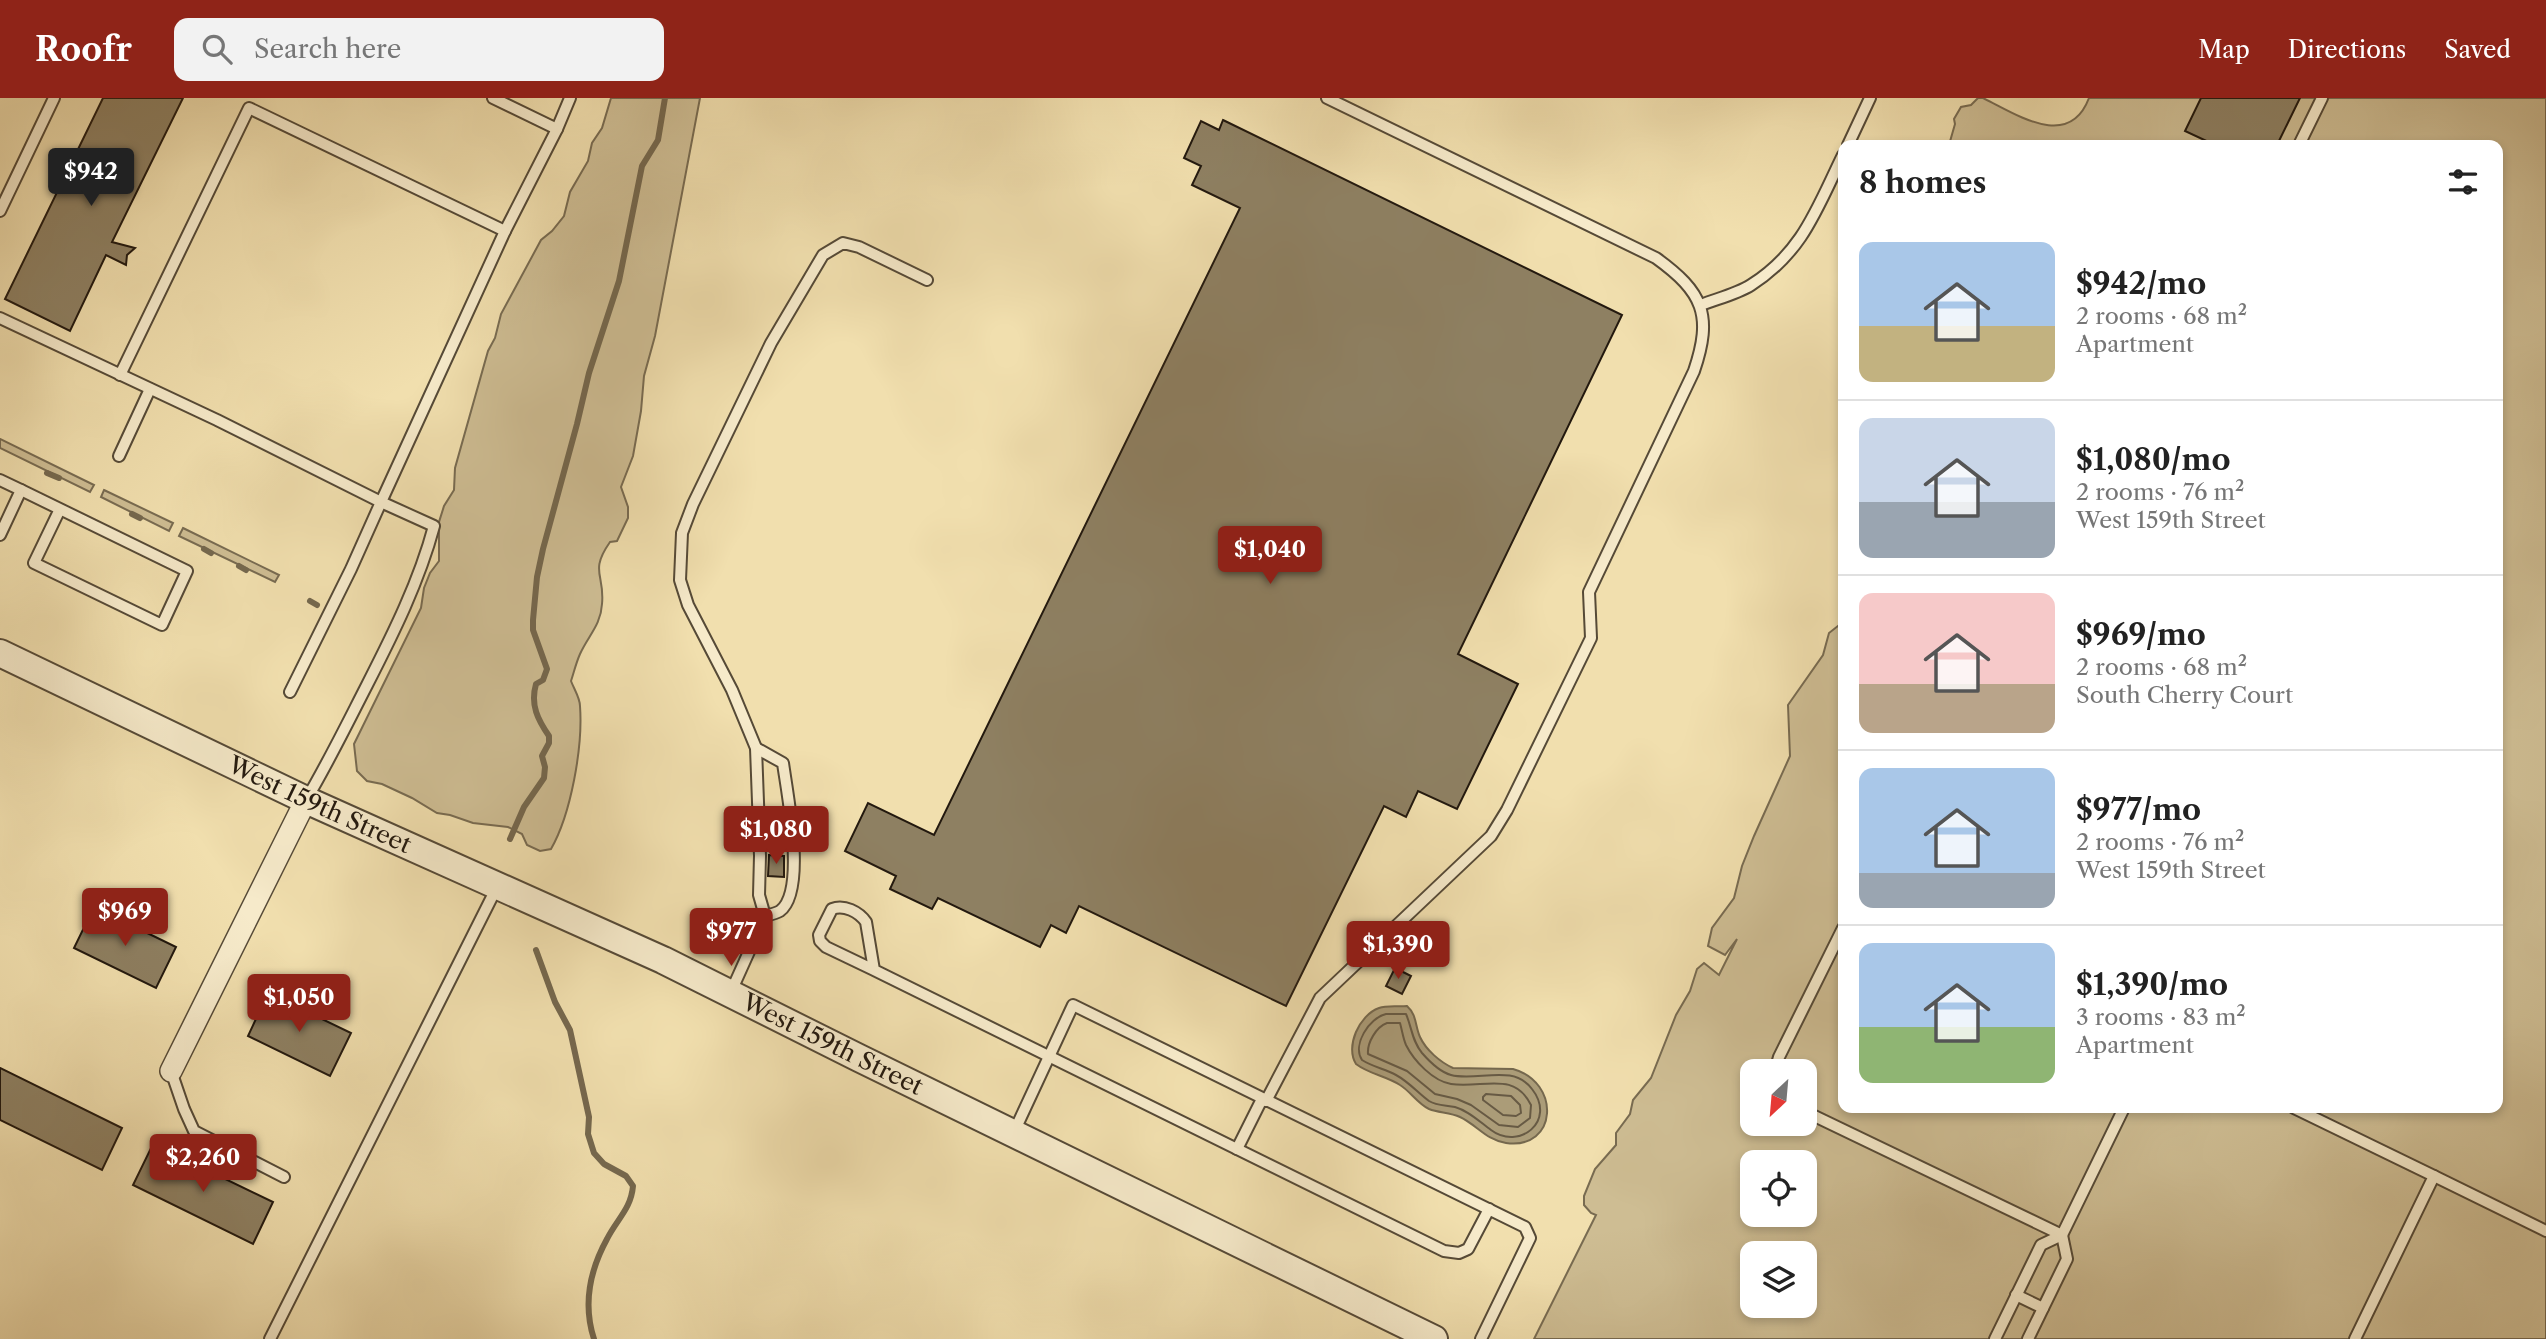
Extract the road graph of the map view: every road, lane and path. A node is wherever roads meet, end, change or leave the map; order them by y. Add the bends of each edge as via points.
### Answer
1 (54, 98) edge
2 (493, 98) edge
3 (569, 98) edge
4 (1327, 98) edge
5 (1870, 98) edge
6 (2322, 98) edge
7 (557, 129) junction
8 (1850, 140) edge
9 (2301, 140) edge
10 (1838, 165) edge
11 (0, 211) edge
12 (505, 231) junction
13 (927, 280) dead end
14 (1701, 305) junction
15 (0, 318) edge
16 (120, 375) junction
17 (150, 389) junction
18 (119, 456) dead end
19 (0, 480) edge
20 (21, 490) junction
21 (381, 502) junction
22 (60, 509) junction
23 (0, 535) edge
24 (0, 653) edge
25 (290, 692) dead end
26 (756, 748) junction
27 (306, 800) junction
28 (498, 884) junction
29 (765, 916) junction
30 (1838, 938) edge
31 (874, 971) junction
32 (730, 994) junction
33 (1049, 1057) junction
34 (1779, 1059) edge
35 (171, 1071) joint
36 (1264, 1100) junction
37 (2122, 1113) edge
38 (2304, 1113) edge
39 (1817, 1117) edge
40 (1013, 1133) junction
41 (1237, 1149) junction
42 (2434, 1176) junction
43 (284, 1177) dead end
44 (1489, 1209) junction
45 (2546, 1231) edge
46 (2062, 1235) junction
47 (2016, 1295) junction
48 (2043, 1308) junction
49 (270, 1339) edge
50 (1434, 1339) edge
51 (1481, 1339) edge
52 (1994, 1339) edge
53 (2028, 1339) edge
54 (2356, 1339) edge

1 - 11 lane
2 - 7 lane
3 - 7 lane
4 - 14 lane via 1656,258 1681,277
5 - 8 lane
6 - 9 lane
7 - 12 lane
10 - 14 lane via 1806,232 1788,255 1749,286
12 - 16 lane via 249,108
12 - 21 lane
13 - 26 lane via 843,243 823,255 771,343 682,533 680,580 688,605
14 - 36 lane via 1702,347 1694,371 1589,592 1591,638 1507,810 1491,836 1320,998
15 - 16 lane
16 - 17 lane
17 - 18 lane
17 - 21 lane
19 - 20 lane
20 - 22 lane
20 - 23 lane
21 - 25 lane
21 - 27 lane via 434,526 394,632
22 - 22 lane via 187,571 162,625 34,563
24 - 27 street, West 159th Street
26 - 29 lane via 759,895
26 - 29 lane via 783,763 795,857 790,898 780,911
27 - 28 street, West 159th Street
27 - 35 street
28 - 32 street, West 159th Street
28 - 49 lane
29 - 32 lane
30 - 34 lane
31 - 31 lane via 862,916 844,907 832,909 820,942
31 - 33 lane
32 - 40 street, West 159th Street
33 - 36 lane via 1073,1005
33 - 40 lane
33 - 41 lane
35 - 43 lane via 194,1131
36 - 41 lane
36 - 44 lane
37 - 46 lane
38 - 42 lane
39 - 46 lane
40 - 50 street, West 159th Street
41 - 44 lane via 1444,1251 1468,1249
42 - 45 lane
42 - 54 lane
44 - 51 lane via 1525,1227 1530,1238
46 - 47 lane via 2041,1245
46 - 48 lane via 2067,1259
47 - 48 lane
47 - 52 lane
48 - 53 lane

